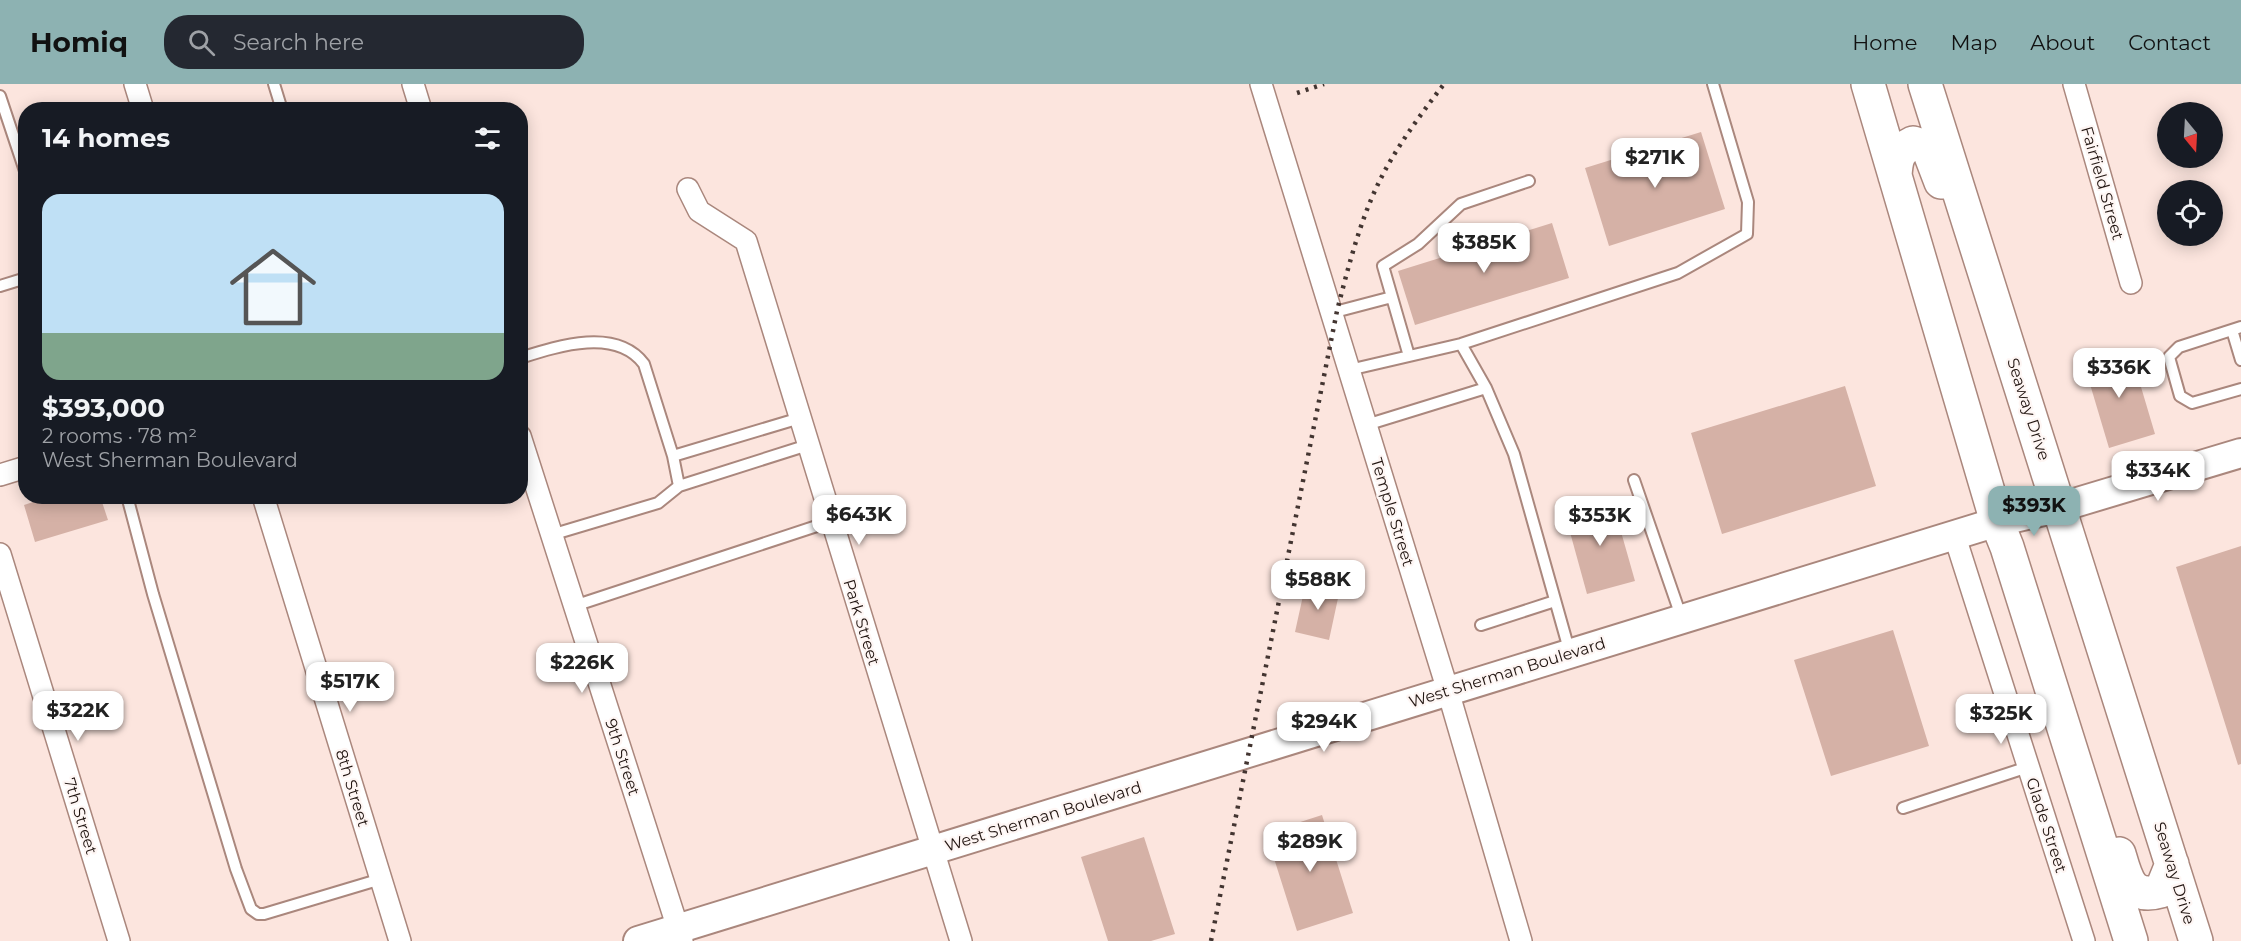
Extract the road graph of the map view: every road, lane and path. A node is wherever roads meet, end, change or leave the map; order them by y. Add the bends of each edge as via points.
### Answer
1 (135, 84) edge
2 (274, 84) edge
3 (413, 84) edge
4 (1261, 84) edge
5 (1713, 84) edge
6 (1868, 84) edge
7 (1925, 84) edge
8 (2074, 84) edge
9 (0, 96) edge
10 (141, 102) edge
11 (280, 102) edge
12 (419, 102) edge
13 (18, 150) edge
14 (1895, 176) junction
15 (1529, 181) dead end
16 (688, 189) dead end
17 (18, 280) edge
18 (2131, 283) dead end
19 (0, 286) edge
20 (1392, 297) junction
21 (1331, 313) junction
22 (2236, 328) edge
23 (1461, 344) junction
24 (528, 356) edge
25 (1409, 356) junction
26 (2241, 360) edge
27 (1349, 370) junction
28 (1486, 387) junction
29 (2241, 389) edge
30 (800, 418) junction
31 (1366, 425) junction
32 (808, 445) junction
33 (2241, 453) edge
34 (673, 456) junction
35 (528, 462) edge
36 (2047, 465) junction
37 (18, 469) edge
38 (0, 475) edge
39 (1634, 480) dead end
40 (679, 486) junction
41 (129, 504) edge
42 (265, 504) edge
43 (2061, 507) junction
44 (832, 521) junction
45 (551, 535) junction
46 (2002, 535) junction
47 (1955, 537) junction
48 (0, 554) edge
49 (1555, 602) junction
50 (574, 606) junction
51 (1682, 619) junction
52 (1481, 625) dead end
53 (1570, 653) junction
54 (1448, 691) junction
55 (2028, 767) junction
56 (1903, 808) dead end
57 (933, 850) junction
58 (2172, 864) junction
59 (381, 879) junction
60 (680, 935) edge
61 (120, 941) edge
62 (400, 941) edge
63 (638, 941) edge
64 (961, 941) edge
65 (1521, 941) edge
66 (2084, 941) edge
67 (2131, 941) edge
68 (2196, 941) edge

1 - 10 street
2 - 11 lane
3 - 12 street
4 - 21 street, Temple Street
5 - 23 lane via 1748,202 1747,234 1678,273
6 - 14 highway
7 - 36 highway, Seaway Drive
8 - 18 street, Fairfield Street
9 - 13 lane
14 - 36 highway via 1902,148 1913,143 1928,148 2022,436
14 - 46 highway
15 - 20 lane via 1461,204 1418,244 1383,266
16 - 30 street, Park Street via 699,211 746,241
17 - 19 lane
20 - 21 lane
20 - 25 lane
21 - 27 street, Temple Street
22 - 26 lane
22 - 29 lane via 2179,347 2169,357 2180,396 2192,403
23 - 25 lane
23 - 28 lane
24 - 34 lane via 591,343 616,345 636,354 644,364
25 - 27 lane
27 - 31 street, Temple Street
28 - 31 lane
28 - 49 lane via 1514,454
30 - 32 street, Park Street
30 - 34 lane
31 - 54 street, Temple Street
32 - 40 lane
32 - 44 street, Park Street
33 - 43 main road, West Sherman Boulevard
34 - 40 lane
35 - 45 street, 9th Street
36 - 43 highway, Seaway Drive
37 - 38 street
39 - 51 lane
40 - 45 lane via 658,503
41 - 59 lane via 182,692 251,909 264,914
42 - 59 street, 8th Street
43 - 46 main road, West Sherman Boulevard
43 - 58 highway, Seaway Drive
44 - 50 lane
44 - 57 street, Park Street
45 - 50 street, 9th Street
46 - 47 main road, West Sherman Boulevard
46 - 58 highway via 2033,582 2129,883 2137,892 2161,891
46 - 67 highway
47 - 51 main road, West Sherman Boulevard
47 - 55 street, Glade Street
48 - 61 street, 7th Street
49 - 52 lane
49 - 53 lane
50 - 60 street, 9th Street
51 - 53 main road, West Sherman Boulevard
53 - 54 main road, West Sherman Boulevard
54 - 57 main road, West Sherman Boulevard
54 - 65 street, Temple Street
55 - 56 lane
55 - 66 street, Glade Street
57 - 60 main road, West Sherman Boulevard
57 - 64 street, Park Street
58 - 68 highway, Seaway Drive
59 - 62 street, 8th Street
60 - 63 main road, West Sherman Boulevard

